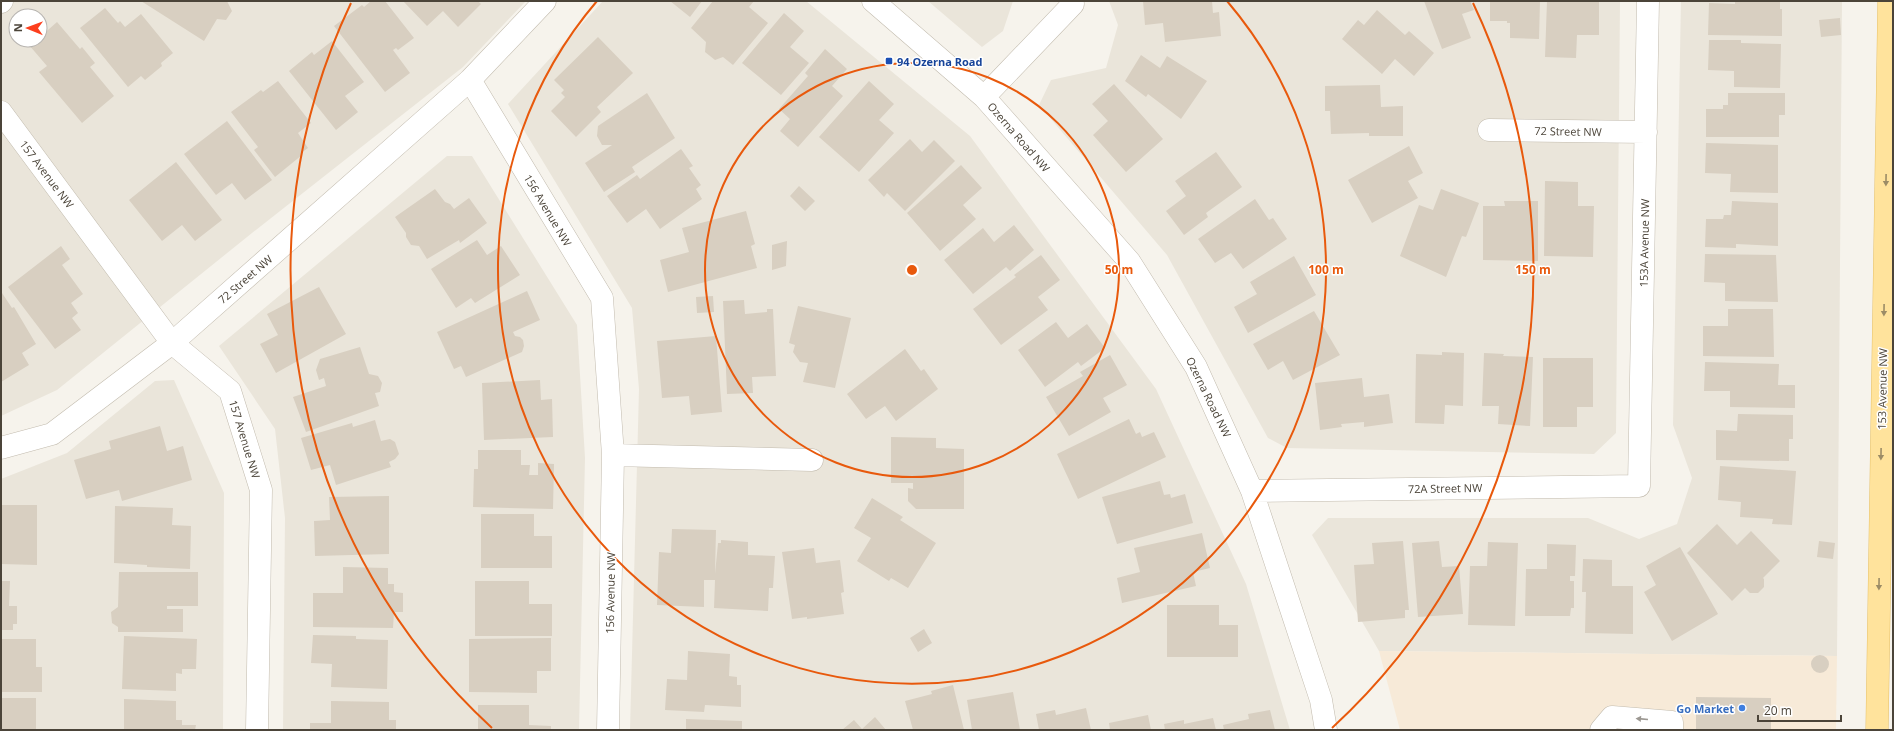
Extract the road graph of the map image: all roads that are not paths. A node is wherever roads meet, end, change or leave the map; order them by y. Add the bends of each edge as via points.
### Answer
1 (545, 1) edge
2 (874, 1) edge
3 (1648, 1) edge
4 (1889, 1) edge
5 (1073, 4) dead end
6 (470, 80) junction
7 (984, 97) junction
8 (1, 112) edge
9 (1489, 130) dead end
10 (1646, 132) junction
11 (172, 343) junction
12 (1, 448) edge
13 (613, 455) junction
14 (812, 460) dead end
15 (1639, 486) joint
16 (1252, 491) junction
17 (257, 730) edge
18 (608, 730) edge
19 (1326, 730) edge
20 (1601, 730) edge
21 (1672, 730) edge
22 (1877, 730) edge

1 - 6 street
2 - 7 street, Ozerna Road NW
3 - 10 street, 153A Avenue NW
4 -> 22 main road, 153 Avenue NW
5 - 7 street, Ozerna Road NW
6 - 11 street, 72 Street NW
6 - 13 street, 156 Avenue NW via 602,298
7 - 16 street, Ozerna Road NW via 1129,261 1196,366
8 - 11 street, 157 Avenue NW
9 - 10 street, 72 Street NW
10 - 15 street, 153A Avenue NW
11 - 12 street, 72 Street NW via 52,434
11 - 17 street, 157 Avenue NW via 230,391 261,490
13 - 14 street
13 - 18 street, 156 Avenue NW
15 - 16 street, 72A Street NW
16 - 19 street, Ozerna Road NW via 1321,700
21 -> 20 street via 1672,722 1612,717

